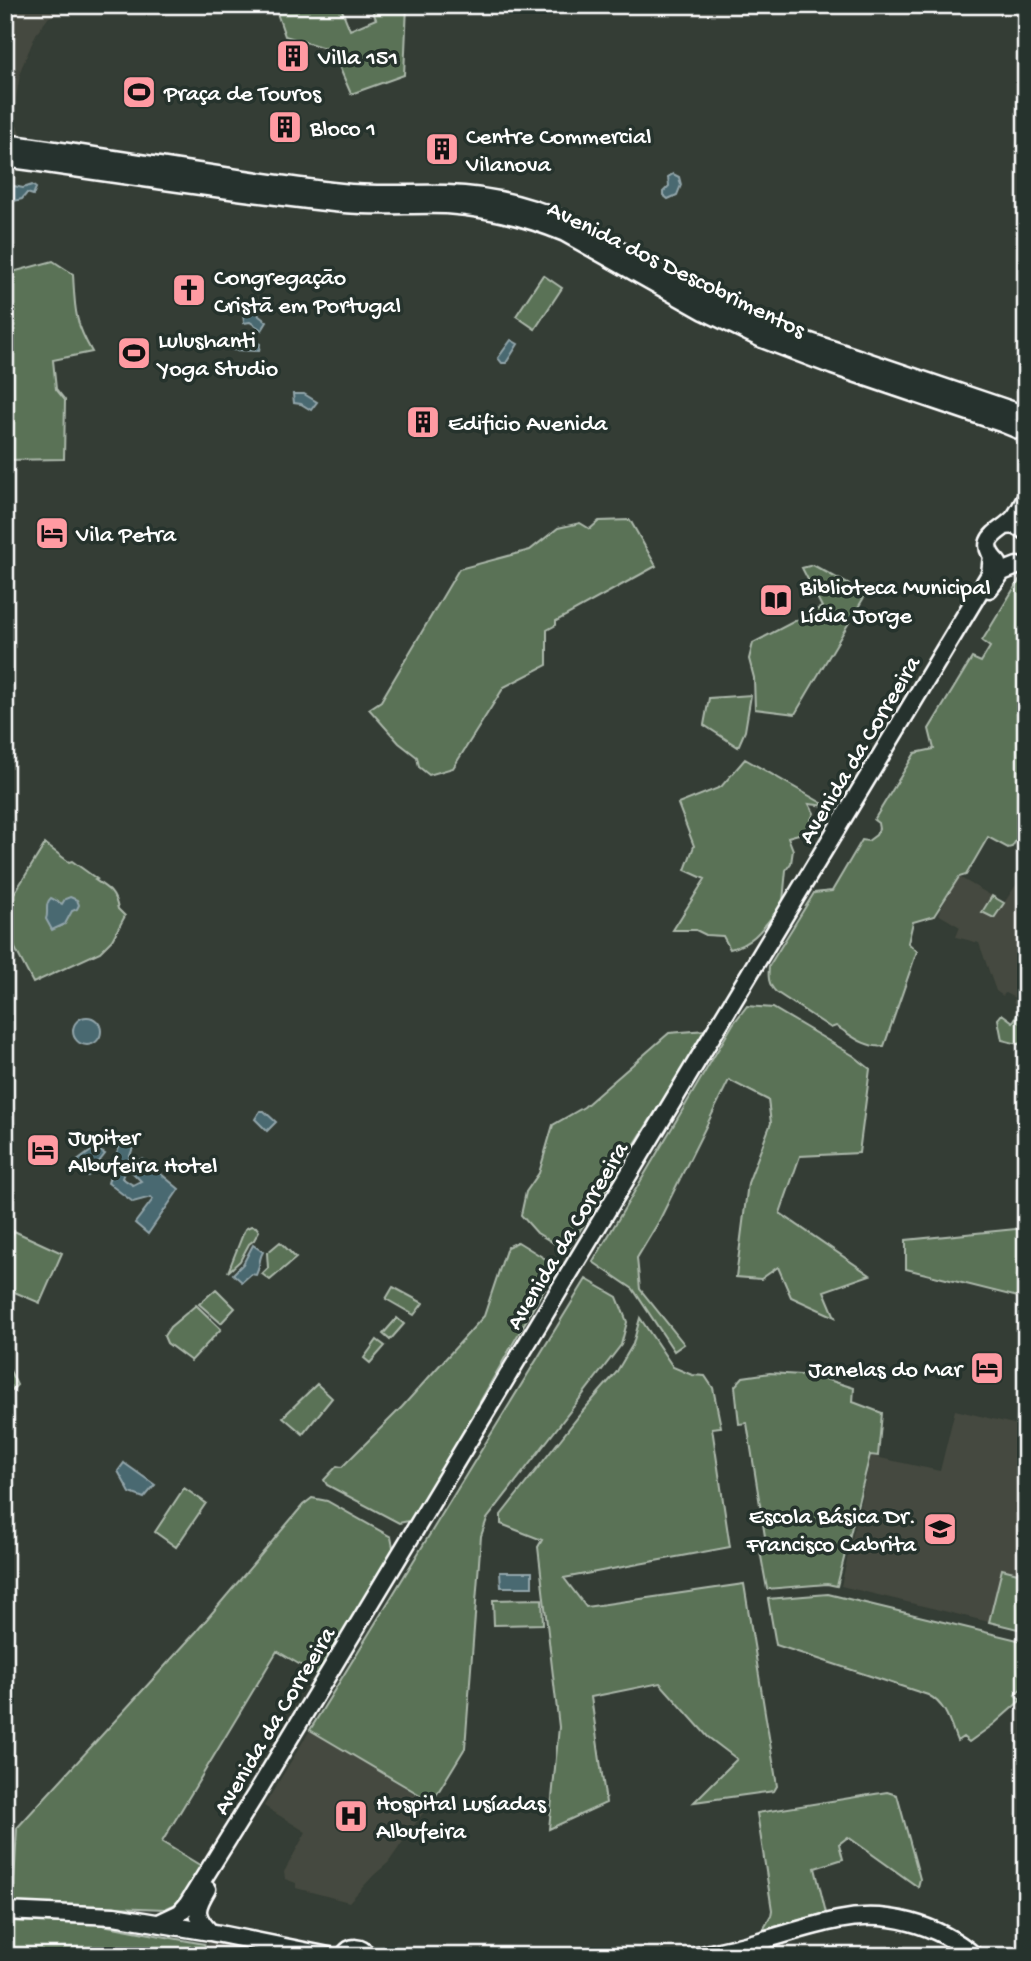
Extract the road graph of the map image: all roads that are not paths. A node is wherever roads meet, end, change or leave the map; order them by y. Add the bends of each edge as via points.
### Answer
1 (5, 143) edge
2 (5, 158) edge
3 (1026, 415) edge
4 (1026, 433) edge
5 (1026, 498) edge
6 (1005, 526) junction
7 (1026, 531) edge
8 (992, 556) junction
9 (1021, 564) edge
10 (5, 1911) edge
11 (159, 1923) junction
12 (210, 1932) junction
13 (330, 1956) edge
14 (344, 1956) edge
15 (368, 1956) edge
16 (697, 1956) edge
17 (975, 1956) edge

1 - 3 main road, Avenida dos Descobrimentos via 280,185 363,194 450,194 520,204 570,223 722,306 772,328
2 - 4 main road, Avenida dos Descobrimentos via 346,204 444,205 499,212 565,233 728,324 792,352
5 - 6 main road
6 - 7 main road
6 - 8 main road, Avenida da Correeira via 992,536
8 - 9 main road via 1009,568
8 - 11 main road, Avenida da Correeira via 990,574 256,1794 187,1905
9 - 12 main road, Avenida da Correeira via 1002,572 990,587 202,1898 197,1913
10 - 11 main road
11 - 12 main road
12 - 13 main road
14 - 15 main road via 357,1948
16 - 17 main road via 863,1917 888,1917 926,1926

